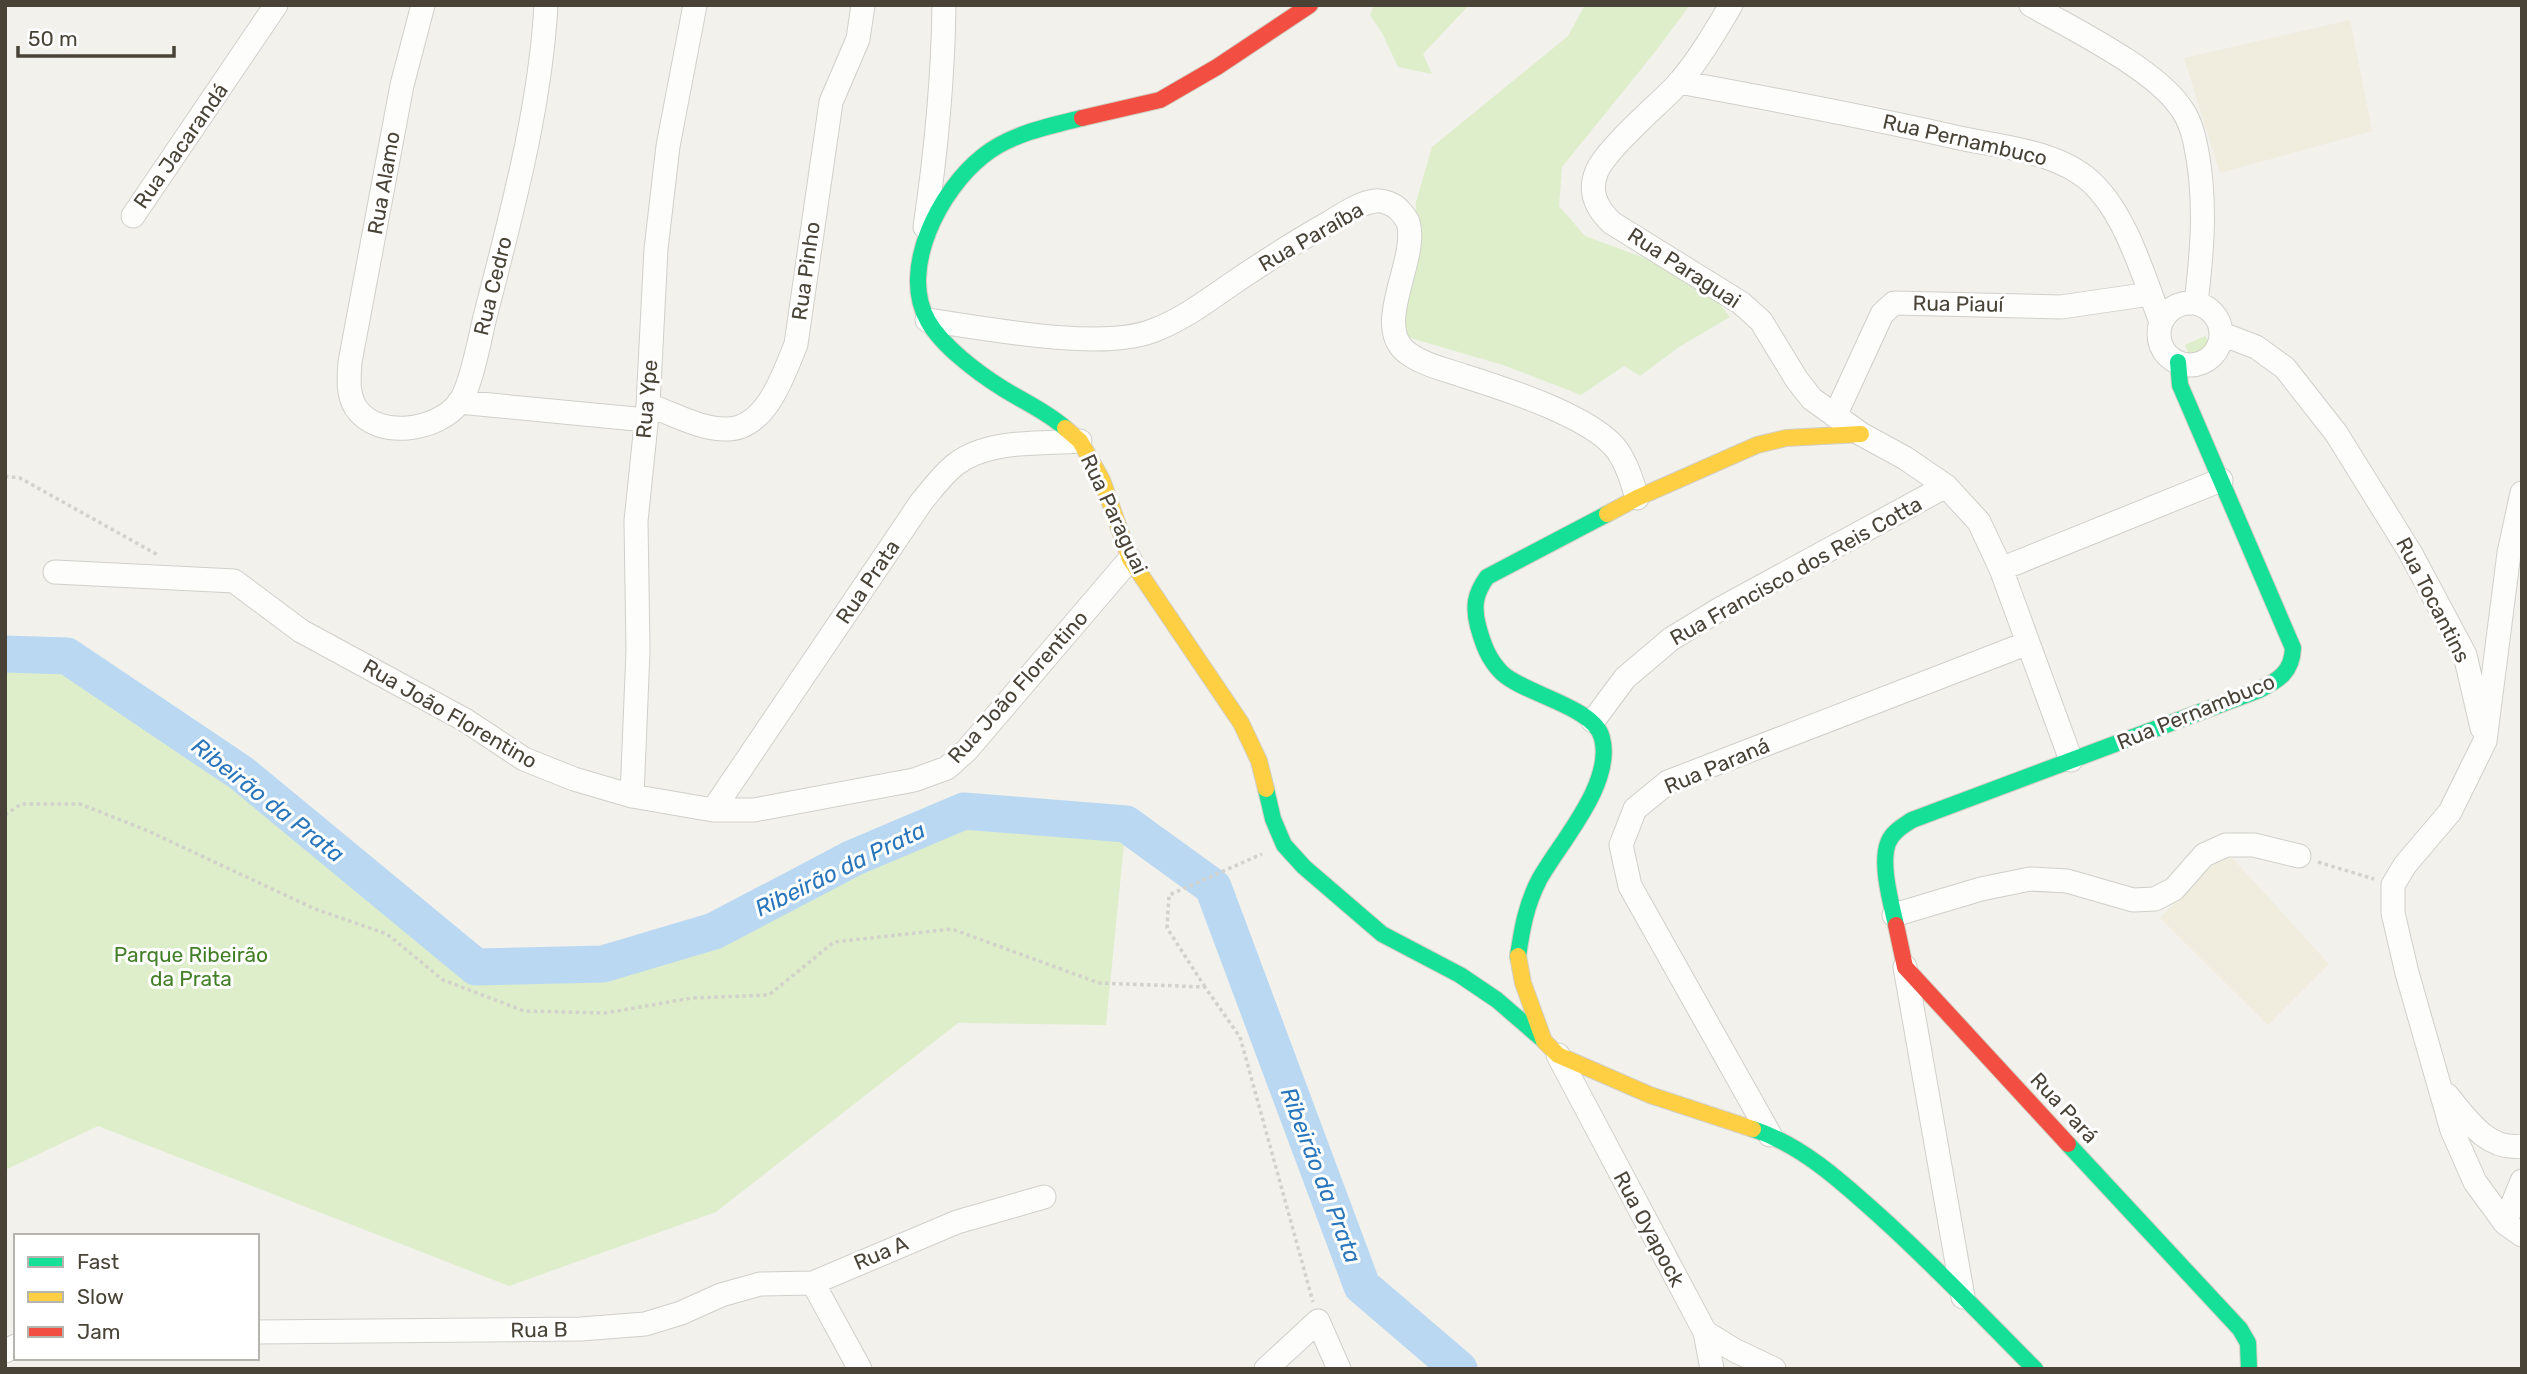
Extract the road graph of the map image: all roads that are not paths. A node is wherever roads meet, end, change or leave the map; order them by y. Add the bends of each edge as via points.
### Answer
1 (276, 5) edge
2 (423, 5) edge
3 (546, 5) edge
4 (695, 5) edge
5 (863, 5) edge
6 (944, 5) edge
7 (1310, 5) edge
8 (1731, 5) edge
9 (2031, 5) edge
10 (1679, 82) junction
11 (133, 216) dead end
12 (921, 250) junction
13 (2150, 294) junction
14 (2196, 303) junction
15 (927, 320) junction
16 (2161, 323) junction
17 (2222, 334) junction
18 (2178, 362) junction
19 (459, 402) junction
20 (647, 413) junction
21 (1835, 416) junction
22 (1861, 434) junction
23 (1080, 441) junction
24 (2221, 480) junction
25 (1946, 486) junction
26 (2522, 494) edge
27 (1637, 498) junction
28 (1130, 559) junction
29 (2001, 569) junction
30 (55, 572) dead end
31 (2028, 643) junction
32 (1593, 721) junction
33 (2485, 741) junction
34 (2071, 760) junction
35 (632, 796) junction
36 (713, 810) junction
37 (2299, 856) road end
38 (1885, 857) joint
39 (1894, 915) junction
40 (1906, 967) junction
41 (1551, 1048) junction
42 (2442, 1090) junction
43 (1770, 1135) junction
44 (2522, 1146) edge
45 (2522, 1181) edge
46 (1044, 1197) dead end
47 (2514, 1229) edge
48 (813, 1283) junction
49 (1963, 1297) junction
50 (259, 1332) edge
51 (1705, 1332) junction
52 (860, 1369) edge
53 (1266, 1369) edge
54 (1339, 1369) edge
55 (1712, 1369) edge
56 (1774, 1369) edge
57 (2035, 1369) edge
58 (2249, 1369) edge

1 - 11 street, Rua Jacarandá
2 - 19 street, Rua Alamo via 402,85 349,386 355,407 368,421 415,429 437,420
3 - 19 street, Rua Cedro via 535,96 510,220 472,371
4 - 20 street, Rua Ype via 666,159
5 - 20 street, Rua Pinho via 858,39 831,102 796,344 782,379 758,417 743,426 727,429
6 - 12 street via 937,149
7 - 12 street, Rua Paraguai via 1160,100 1048,126 983,155 958,181 935,216
8 - 10 street, Rua Paraguai
9 - 14 street via 2120,57 2160,85 2181,108 2193,132 2202,183 2204,219
10 - 13 street, Rua Pernambuco via 1844,112 2050,158 2088,180 2104,197
10 - 21 street, Rua Paraguai via 1609,154 1593,185 1594,199 1612,223 1741,303 1761,321 1797,380
12 - 15 street, Rua Paraguai via 917,284
13 - 16 street, Rua Pernambuco
13 - 21 street, Rua Piauí via 2061,307 1894,303 1882,314
14 - 16 street via 2175,306
14 - 17 street via 2214,313
15 - 23 street, Rua Paraguai via 949,347 1002,388 1052,416
15 - 27 street, Rua Paraíba via 1078,338 1150,332 1185,316 1288,246 1376,201 1395,206 1408,221 1410,243 1393,334 1403,349 1447,370 1532,398 1595,430 1616,448
16 - 18 street via 2160,341
17 - 18 street via 2211,357 2195,365
17 - 33 street, Rua Tocantins via 2256,347 2285,368 2336,433 2410,552 2465,654
18 - 24 street, Rua Pernambuco via 2180,386
19 - 20 street, Rua Pinho
20 - 35 street, Rua Ype via 636,521 638,651
21 - 22 street, Rua Paraguai
22 - 25 street, Rua Paraguai
22 - 27 street via 1786,438 1757,445
23 - 28 street, Rua Paraguai via 1102,480
23 - 36 street, Rua Prata via 976,453 941,479
24 - 29 street
24 - 34 street, Rua Pernambuco via 2293,648 2293,662 2285,676 2259,690
25 - 29 street, Rua Paraguai via 1979,522
25 - 32 street, Rua Francisco dos Reis Cotta via 1671,639 1625,678
26 - 33 street
27 - 32 street via 1487,577 1477,591 1474,610 1486,651 1503,674
28 - 36 street, Rua João Florentino via 947,768 914,780 766,808
28 - 41 street, Rua Paraguai via 1241,723 1259,761 1284,845 1382,934 1460,975 1497,1000
29 - 31 street, Rua Paraguai
30 - 35 street, Rua João Florentino via 234,581 301,631 465,720 524,759
31 - 34 street, Rua Paraguai
31 - 43 street, Rua Paraná via 1668,782 1635,809 1621,845 1630,886
32 - 41 street via 1602,736 1604,759 1593,792 1525,912 1518,957 1523,982
33 - 42 street via 2449,812 2392,885 2404,961
34 - 38 street, Rua Pernambuco via 1912,820 1896,831
35 - 36 street, Rua João Florentino
37 - 39 street via 2254,845 2226,845 2204,855 2174,889 2155,899 2133,900 2067,881 2031,879
38 - 39 street, Rua Pará
39 - 40 street, Rua Pará
40 - 49 street
40 - 58 street, Rua Pará via 2240,1329 2248,1343
41 - 43 street, Rua Paraguai via 1650,1096
41 - 51 street, Rua Oyapock
42 - 44 street via 2479,1132 2499,1146
42 - 47 street via 2452,1130 2475,1182
43 - 49 street, Rua Paraguai via 1842,1182
45 - 47 street
46 - 48 street, Rua A via 957,1222
48 - 50 street, Rua B via 760,1284 645,1324 581,1329
48 - 52 street
49 - 57 street, Rua Paraguai
51 - 55 street
51 - 56 street
53 - 54 street via 1318,1321

